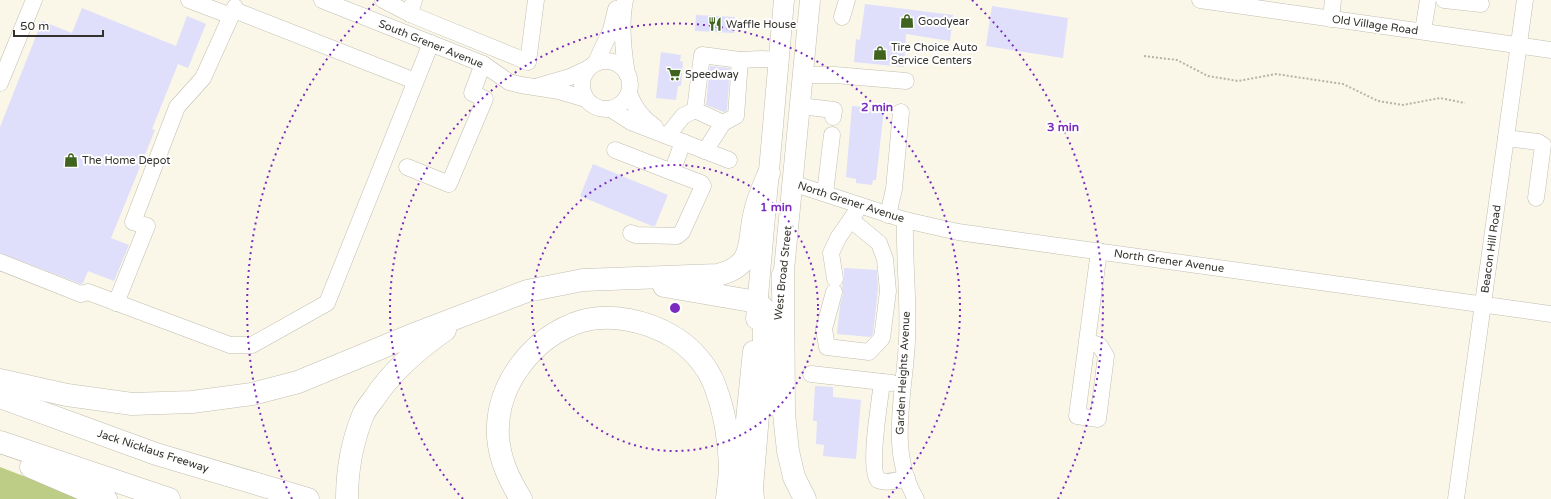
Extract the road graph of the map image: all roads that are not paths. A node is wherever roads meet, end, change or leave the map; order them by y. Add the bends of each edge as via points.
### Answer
1 (34, 0) edge
2 (189, 0) edge
3 (322, 0) edge
4 (383, 0) edge
5 (536, 0) edge
6 (619, 0) edge
7 (625, 0) edge
8 (784, 0) edge
9 (810, 0) edge
10 (847, 0) edge
11 (1200, 0) edge
12 (1333, 0) edge
13 (1428, 0) edge
14 (1444, 0) edge
15 (1525, 0) edge
16 (1481, 4) dead end
17 (412, 7) edge
18 (234, 9) edge
19 (842, 17) dead end
20 (1331, 19) junction
21 (1423, 31) junction
22 (430, 43) junction
23 (1519, 45) junction
24 (1551, 50) edge
25 (740, 60) junction
26 (779, 60) junction
27 (484, 64) junction
28 (592, 66) junction
29 (627, 74) junction
30 (803, 75) junction
31 (416, 81) junction
32 (906, 81) dead end
33 (0, 83) edge
34 (538, 87) junction
35 (629, 93) junction
36 (586, 99) junction
37 (800, 106) junction
38 (611, 109) junction
39 (695, 110) junction
40 (901, 112) dead end
41 (833, 117) dead end
42 (723, 123) junction
43 (668, 135) junction
44 (832, 136) dead end
45 (1506, 138) junction
46 (684, 142) junction
47 (616, 150) dead end
48 (705, 151) junction
49 (729, 160) dead end
50 (407, 167) dead end
51 (672, 172) junction
52 (769, 173) junction
53 (792, 183) junction
54 (825, 193) junction
55 (1536, 198) dead end
56 (860, 205) junction
57 (888, 215) junction
58 (851, 220) junction
59 (904, 220) junction
60 (631, 233) dead end
61 (1099, 251) junction
62 (0, 262) edge
63 (783, 275) junction
64 (622, 279) junction
65 (757, 302) junction
66 (116, 303) junction
67 (1483, 304) junction
68 (469, 313) junction
69 (1551, 314) edge
70 (882, 338) junction
71 (907, 339) junction
72 (1088, 341) dead end
73 (811, 374) dead end
74 (0, 380) edge
75 (882, 382) junction
76 (903, 384) junction
77 (0, 398) edge
78 (0, 442) edge
79 (0, 455) edge
80 (907, 478) junction
81 (106, 499) edge
82 (169, 499) edge
83 (308, 499) edge
84 (347, 499) edge
85 (521, 499) edge
86 (728, 499) edge
87 (738, 499) edge
88 (753, 499) edge
89 (759, 499) edge
90 (804, 499) edge
91 (916, 499) edge
92 (1456, 499) edge

1 - 33 street
2 - 18 street
3 - 22 street, South Grener Avenue
4 - 17 street
5 - 17 street via 528,62
6 - 28 street via 611,30
7 - 29 street via 622,27
8 - 26 main road, West Broad Street
9 - 30 main road, West Broad Street
10 - 19 street
11 - 20 street, Old Village Road
12 - 20 street
13 - 21 street
14 - 16 street
15 - 23 street, Beacon Hill Road
18 - 31 street
18 - 66 street via 203,78 176,107 133,222 147,226
20 - 21 street, Old Village Road
21 - 23 street, Old Village Road
22 - 27 street, South Grener Avenue
22 - 31 street
23 - 24 street, Old Village Road
23 - 45 street, Beacon Hill Road
25 - 26 street
25 - 39 street via 702,55
25 - 42 street via 736,116
26 - 52 main road, West Broad Street
27 - 34 street, South Grener Avenue via 509,82
27 - 50 street via 472,93 485,99 449,184
28 - 29 street via 603,60 611,61 618,64
28 - 34 street, South Grener Avenue via 570,77
28 - 36 street via 582,80
29 - 35 street
30 - 32 street
30 - 37 main road, West Broad Street
31 - 66 street via 327,303 252,345 230,345
34 - 36 street, South Grener Avenue
35 - 38 street via 625,100
35 - 43 street via 640,114
36 - 38 street via 595,107
37 - 41 street via 834,110
37 - 53 main road, West Broad Street
38 - 43 street via 632,122
39 - 42 street
39 - 43 street via 683,116
40 - 57 street via 894,189
42 - 48 street
43 - 46 street
44 - 54 street
45 - 55 street via 1538,142 1543,145
45 - 67 street, Beacon Hill Road
46 - 48 street
46 - 51 street
47 - 51 street
48 - 49 street
51 - 60 street via 703,184 682,232 677,236
52 - 64 highway via 755,210 749,248 737,268 718,275
52 - 65 main road, West Broad Street
53 - 54 street, North Grener Avenue
53 - 63 main road, West Broad Street
54 - 56 street, North Grener Avenue
56 - 57 street, North Grener Avenue
56 - 58 street
57 - 59 street, North Grener Avenue
58 - 70 street via 879,243 885,259 888,291
58 - 70 street via 831,253 834,286 824,329 827,347 869,352
59 - 61 street, North Grener Avenue via 958,232
59 - 71 street, Garden Heights Avenue
61 - 67 street, North Grener Avenue
61 - 72 street
62 - 66 street via 81,294 88,292
63 - 89 main road, West Broad Street
63 - 90 highway via 784,414 794,477
64 - 65 highway
64 - 68 highway via 583,280 527,291
65 - 87 main road, West Broad Street
65 - 88 highway via 764,309 764,325
67 - 69 street, North Grener Avenue
67 - 92 street, Beacon Hill Road
68 - 74 highway via 298,382 252,394 192,402 132,404 67,395
68 - 84 highway via 407,359 384,383 363,414 347,476
70 - 71 street
71 - 76 street, Garden Heights Avenue
73 - 75 street
75 - 76 street
75 - 80 street via 874,472 878,480 883,482
76 - 80 street, Garden Heights Avenue via 900,448
77 - 83 highway, Jack Nicklaus Freeway via 156,454
78 - 82 highway
79 - 81 highway
80 - 91 street, Garden Heights Avenue
85 - 86 highway via 510,481 502,460 498,436 501,409 511,379 521,364 548,337 565,327 603,319 623,319 662,330 696,354 715,385 724,416 730,466

